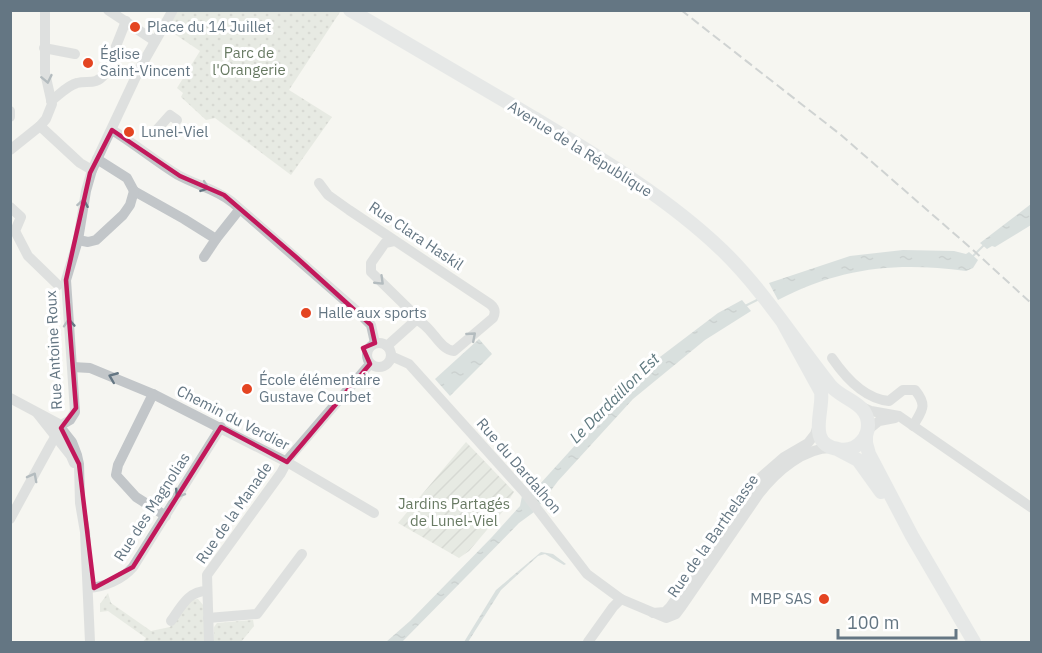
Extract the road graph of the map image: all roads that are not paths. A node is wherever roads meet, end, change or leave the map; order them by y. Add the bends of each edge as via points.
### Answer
1 (108, 10) edge
2 (173, 10) edge
3 (350, 10) edge
4 (45, 13) edge
5 (122, 16) edge
6 (154, 40) junction
7 (44, 48) junction
8 (75, 54) dead end
9 (51, 101) junction
10 (10, 111) edge
11 (10, 117) edge
12 (177, 120) dead end
13 (40, 126) junction
14 (112, 130) junction
15 (153, 134) dead end
16 (10, 150) edge
17 (97, 159) junction
18 (92, 170) junction
19 (319, 183) dead end
20 (134, 191) junction
21 (12, 201) edge
22 (239, 210) junction
23 (216, 239) junction
24 (78, 240) junction
25 (394, 241) junction
26 (204, 257) dead end
27 (58, 285) dead end
28 (416, 321) junction
29 (782, 321) junction
30 (375, 343) junction
31 (389, 351) junction
32 (832, 358) dead end
33 (370, 364) junction
34 (72, 367) junction
35 (153, 394) junction
36 (10, 398) edge
37 (846, 399) junction
38 (862, 407) junction
39 (820, 413) junction
40 (911, 424) junction
41 (221, 427) junction
42 (818, 428) junction
43 (58, 432) junction
44 (867, 432) junction
45 (836, 449) junction
46 (287, 462) junction
47 (1032, 508) edge
48 (374, 513) dead end
49 (166, 516) junction
50 (10, 519) edge
51 (912, 536) junction
52 (302, 554) dead end
53 (91, 588) junction
54 (207, 591) junction
55 (621, 599) junction
56 (651, 613) junction
57 (208, 618) junction
58 (171, 621) dead end
59 (90, 642) edge
60 (95, 642) edge
61 (209, 642) edge
62 (588, 642) edge
63 (974, 642) edge

1 - 5 street
2 - 6 street, Rue Antoine Roux
3 - 29 main road, Avenue de la République via 569,139 647,190 723,251
4 - 7 street
5 - 6 street
5 - 9 street via 101,79 74,83
6 - 14 street, Rue Antoine Roux
7 - 8 street
7 -> 9 street
9 - 13 street
10 - 11 street
12 - 15 street via 170,115
13 - 16 street
13 - 18 street
14 - 17 street, Rue Antoine Roux
14 -> 22 street via 168,169 224,195
17 - 18 street, Rue Antoine Roux
17 - 20 street via 127,178
24 -> 18 street, Rue Antoine Roux
19 - 25 street, Rue Clara Haskil via 328,195
20 - 23 street
20 - 24 street via 123,215 96,240
21 - 27 street via 21,217 15,231 28,256
22 - 23 street
22 - 30 street via 364,318 374,330
23 - 26 street
34 -> 24 street, Rue Antoine Roux via 66,280
25 -> 28 street via 385,243 371,263 371,272 411,310
28 -> 25 street, Rue Clara Haskil via 454,351 495,313 490,304
28 - 31 street
29 - 37 main road via 831,386
29 - 39 main road via 821,392
30 - 31 street via 382,343
30 - 33 street via 367,350
31 - 33 street via 385,365
31 - 55 street, Rue du Dardalhon via 409,364 525,492 587,574
32 - 40 street via 843,375 877,400 889,400 903,390 915,390 923,409
33 - 46 street, Rue de la Manade
35 -> 34 street, Chemin du Verdier via 90,368
34 - 43 street, Rue Antoine Roux via 75,412
35 - 41 street, Chemin du Verdier
35 - 49 street via 116,474 136,497
36 - 43 street via 37,413
37 - 38 main road
37 - 39 main road via 829,403
38 - 40 street via 893,414
38 - 44 main road
39 - 42 main road
40 - 44 street via 886,419
40 - 47 street
41 - 46 street, Chemin du Verdier
41 -> 49 street, Rue des Magnolias
42 - 45 main road via 822,440
42 - 56 street, Rue de la Barthelasse via 808,443 761,477 670,607 665,612
50 -> 43 street, Rue Antoine Roux
43 - 53 street via 78,468 88,524
44 - 45 main road via 856,446
44 - 51 main road via 869,454
45 - 51 main road via 858,460
45 - 56 street, Rue de la Barthelasse via 819,449 803,456 774,477 676,614 666,618
46 - 48 street, Chemin du Verdier
46 - 54 street, Rue de la Manade via 211,569
49 - 53 street, Rue des Magnolias via 129,572
51 - 63 main road
52 - 57 street via 257,614
53 - 59 street
53 - 60 street
54 - 57 street, Rue de la Manade
54 - 58 street via 191,595
55 - 56 street, Rue du Dardalhon
55 - 62 street
57 - 61 street, Rue de la Manade

